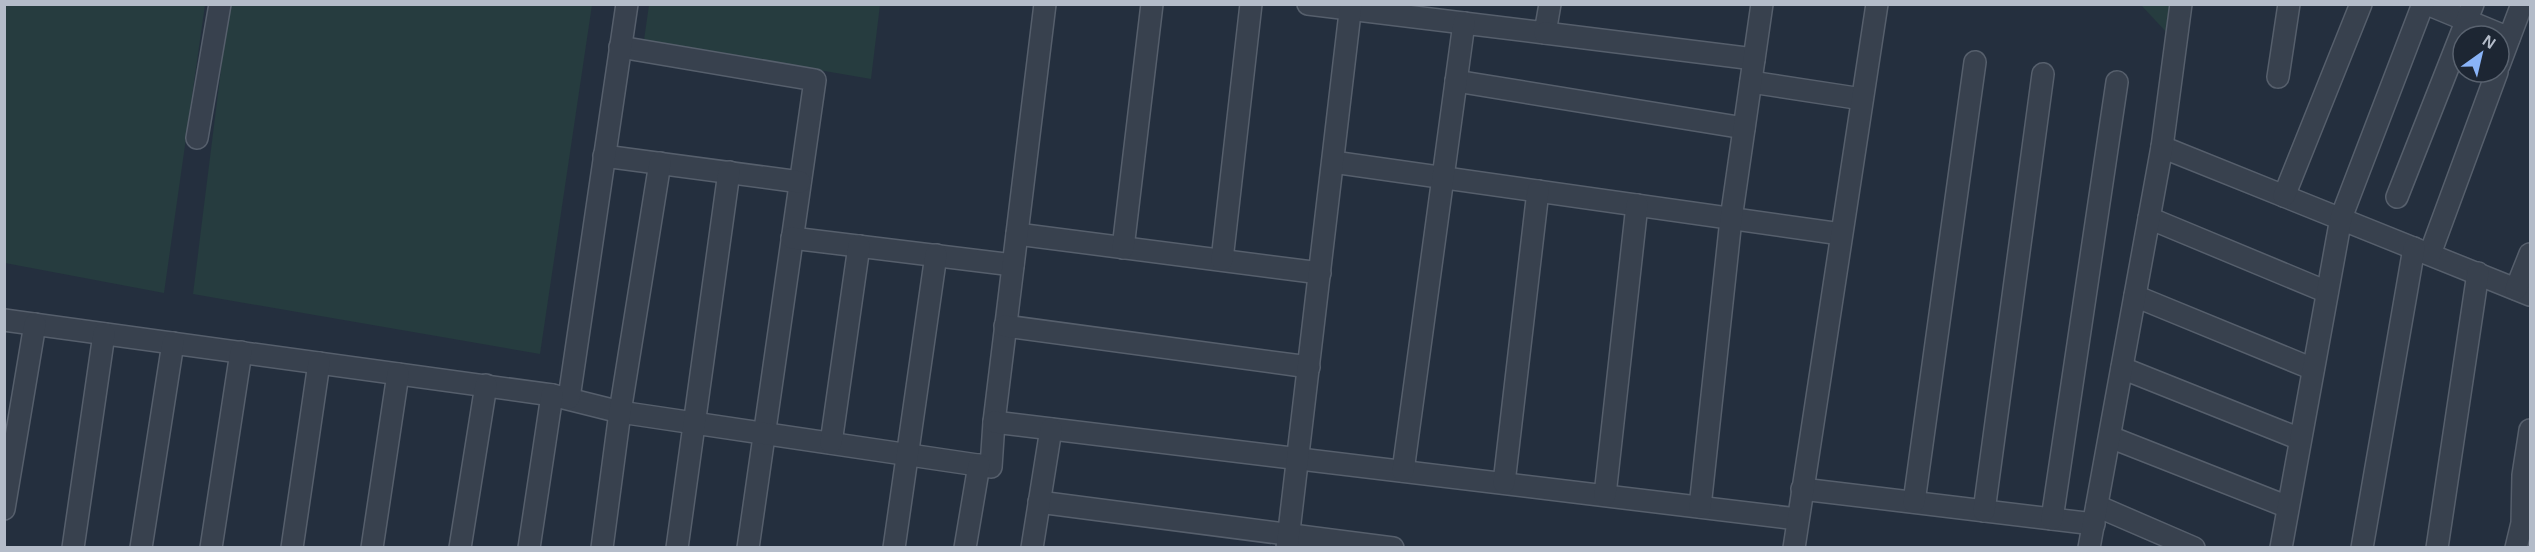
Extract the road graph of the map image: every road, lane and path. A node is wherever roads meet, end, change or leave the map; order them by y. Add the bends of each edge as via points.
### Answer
1 (220, 4) edge
2 (627, 4) edge
3 (1045, 4) edge
4 (1152, 4) edge
5 (1251, 4) edge
6 (1308, 4) edge
7 (1550, 4) edge
8 (1762, 4) edge
9 (1877, 4) edge
10 (2181, 4) edge
11 (2289, 4) edge
12 (2361, 4) edge
13 (2425, 4) edge
14 (2522, 4) edge
15 (1351, 7) edge
16 (2470, 13) edge
17 (1464, 23) junction
18 (2487, 24) edge
19 (1545, 33) junction
20 (2511, 33) edge
21 (620, 47) junction
22 (1754, 60) junction
23 (1975, 62) dead end
24 (2043, 74) dead end
25 (2278, 77) dead end
26 (1456, 81) junction
27 (1751, 82) junction
28 (2117, 82) dead end
29 (2491, 84) edge
30 (1862, 99) junction
31 (1744, 128) junction
32 (197, 138) dead end
33 (2162, 147) junction
34 (604, 156) junction
35 (1333, 162) junction
36 (660, 163) junction
37 (729, 172) junction
38 (1443, 177) junction
39 (800, 182) junction
40 (1538, 191) junction
41 (2284, 196) junction
42 (2397, 197) dead end
43 (1637, 205) junction
44 (2149, 218) junction
45 (2341, 218) junction
46 (1731, 219) junction
47 (1017, 234) junction
48 (1841, 234) junction
49 (792, 238) junction
50 (859, 246) junction
51 (1124, 248) junction
52 (2422, 251) junction
53 (2530, 254) edge
54 (936, 255) junction
55 (1222, 260) junction
56 (1013, 265) junction
57 (1320, 273) junction
58 (2478, 273) junction
59 (2327, 292) junction
60 (2523, 292) edge
61 (2135, 296) junction
62 (4, 320) edge
63 (35, 324) junction
64 (1005, 326) junction
65 (104, 334) junction
66 (173, 343) junction
67 (241, 352) junction
68 (319, 363) junction
69 (1309, 367) junction
70 (2122, 368) junction
71 (2313, 369) junction
72 (398, 374) junction
73 (486, 385) junction
74 (561, 397) junction
75 (620, 412) junction
76 (994, 422) junction
77 (694, 423) junction
78 (1051, 429) junction
79 (2530, 430) edge
80 (765, 433) junction
81 (2109, 437) junction
82 (2300, 439) junction
83 (831, 443) junction
84 (907, 454) junction
85 (1298, 459) junction
86 (979, 465) junction
87 (1403, 471) junction
88 (1504, 483) junction
89 (1802, 489) junction
90 (1605, 495) junction
91 (1039, 502) junction
92 (1914, 502) junction
93 (1700, 507) junction
94 (2288, 507) junction
95 (4, 510) edge
96 (1984, 511) junction
97 (2095, 515) junction
98 (1797, 519) junction
99 (2052, 519) junction
100 (2526, 520) edge
101 (1288, 541) edge
102 (1798, 547) edge
103 (72, 548) edge
104 (141, 548) edge
105 (211, 548) edge
106 (292, 548) edge
107 (372, 548) edge
108 (460, 548) edge
109 (530, 548) edge
110 (602, 548) edge
111 (676, 548) edge
112 (748, 548) edge
113 (894, 548) edge
114 (965, 548) edge
115 (1032, 548) edge
116 (1393, 548) edge
117 (2090, 548) edge
118 (2194, 548) edge
119 (2281, 548) edge
120 (2362, 548) edge
121 (2437, 548) edge
122 (2516, 548) edge

1 - 32 street
2 - 21 street
3 - 47 street
4 - 51 street
5 - 55 street
6 - 15 street
7 - 19 street
8 - 22 street
9 - 30 street
10 - 33 street
11 - 25 street
12 - 41 street
13 - 16 street
13 - 45 street
14 - 20 street
15 - 17 street
15 - 35 street
16 - 18 street
16 - 42 street
17 - 19 street
17 - 26 street
19 - 22 street
21 - 34 street
21 - 39 street via 815,80
22 - 27 street
23 - 92 street
24 - 96 street
26 - 31 street
26 - 38 street
27 - 30 street
27 - 31 street
28 - 99 street
29 - 52 street
30 - 48 street
31 - 46 street
33 - 41 street
33 - 44 street
34 - 36 street
34 - 74 street
35 - 38 street
35 - 57 street
36 - 37 street
36 - 75 street
37 - 39 street
37 - 77 street
38 - 40 street
38 - 87 street
39 - 49 street
40 - 43 street
40 - 88 street
41 - 45 street
43 - 46 street
43 - 90 street
44 - 59 street
44 - 61 street
45 - 52 street
45 - 59 street
46 - 48 street
46 - 93 street
47 - 51 street
47 - 56 street
48 - 89 street
49 - 50 street
49 - 80 street
50 - 54 street
50 - 83 street
51 - 55 street
52 - 58 street
52 - 120 street
53 - 60 street
54 - 56 street
54 - 84 street
55 - 57 street
56 - 64 street
57 - 69 street
58 - 60 street
58 - 121 street
59 - 71 street
61 - 70 street
61 - 71 street
62 - 63 street
63 - 65 street
63 - 95 street
64 - 69 street
64 - 76 street
65 - 66 street
65 - 103 street
66 - 67 street
66 - 104 street
67 - 68 street
67 - 105 street
68 - 72 street
68 - 106 street
69 - 85 street
70 - 81 street
70 - 82 street
71 - 82 street
72 - 73 street
72 - 107 street
73 - 74 street
73 - 108 street
74 - 75 street
74 - 109 street
75 - 77 street
75 - 110 street
76 - 78 street
76 - 86 street via 991,466
77 - 80 street
77 - 111 street
78 - 85 street
78 - 91 street
79 - 100 street via 2523,475
80 - 83 street
80 - 112 street
81 - 94 street
81 - 97 street
82 - 94 street
83 - 84 street
84 - 86 street
84 - 113 street
85 - 87 street
85 - 101 street
86 - 114 street
87 - 88 street
88 - 90 street
89 - 92 street
89 - 98 street
90 - 93 street
91 - 101 street
91 - 115 street
92 - 96 street
93 - 98 street
94 - 119 street
96 - 99 street
97 - 99 street
97 - 117 street
97 - 118 street
98 - 102 street
100 - 122 street
101 - 116 street

